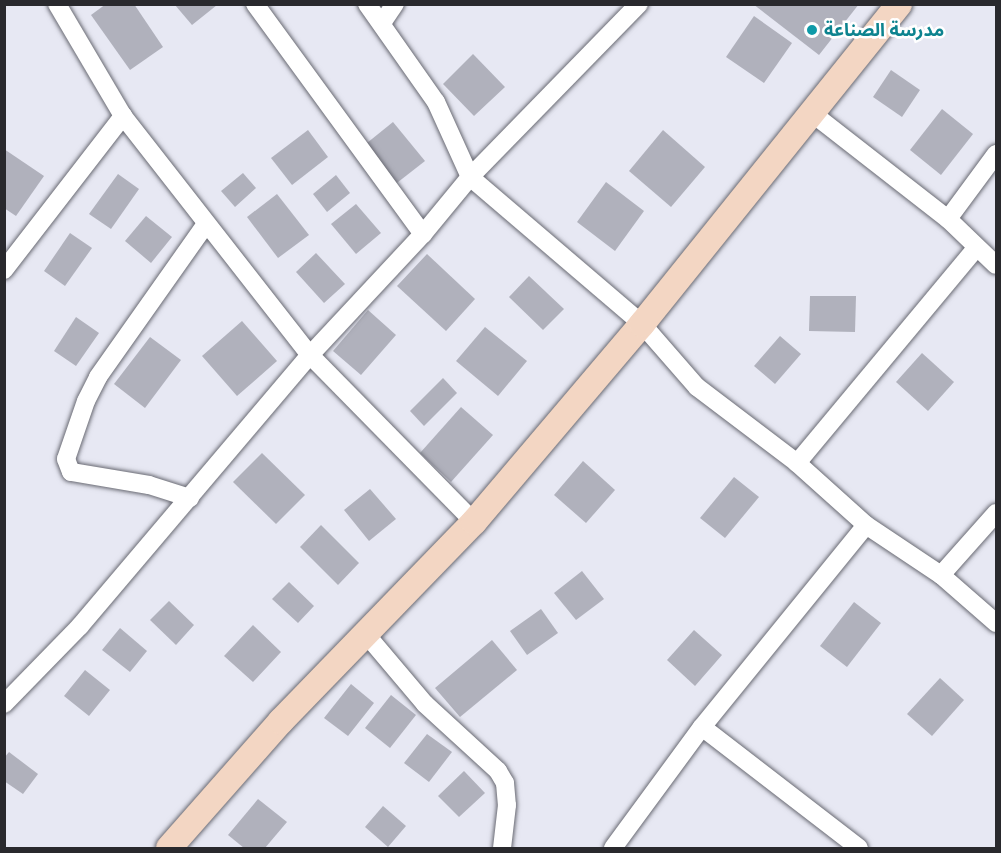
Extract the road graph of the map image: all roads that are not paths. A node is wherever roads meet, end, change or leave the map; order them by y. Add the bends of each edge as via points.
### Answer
1 (57, 4) edge
2 (255, 4) edge
3 (367, 4) edge
4 (395, 4) edge
5 (639, 4) edge
6 (899, 4) edge
7 (382, 22) junction
8 (813, 114) junction
9 (123, 116) junction
10 (996, 154) edge
11 (470, 177) junction
12 (948, 219) junction
13 (206, 224) junction
14 (423, 234) junction
15 (975, 249) junction
16 (996, 265) edge
17 (4, 270) edge
18 (642, 324) junction
19 (310, 355) junction
20 (797, 463) junction
21 (190, 498) junction
22 (996, 513) edge
23 (474, 522) junction
24 (866, 525) junction
25 (941, 575) junction
26 (996, 623) edge
27 (365, 633) junction
28 (4, 704) edge
29 (702, 727) junction
30 (169, 849) edge
31 (502, 849) edge
32 (613, 849) edge
33 (859, 849) edge

1 - 9 street
2 - 14 street
3 - 7 street
4 - 7 street
5 - 11 street
6 - 8 main road
7 - 11 street via 436,102
8 - 12 street
8 - 18 main road
9 - 13 street
9 - 17 street
10 - 12 street
11 - 14 street
11 - 18 street
12 - 15 street
13 - 19 street
13 - 21 street via 98,377 66,459 71,472 149,485
14 - 19 street
15 - 16 street
15 - 20 street
18 - 20 street via 697,387
18 - 23 main road
19 - 21 street
19 - 23 street
20 - 24 street
21 - 28 street via 80,626
22 - 25 street
23 - 27 main road
24 - 25 street
24 - 29 street
25 - 26 street
27 - 30 main road
27 - 31 street via 425,704 498,771 505,783 507,805
29 - 32 street
29 - 33 street

